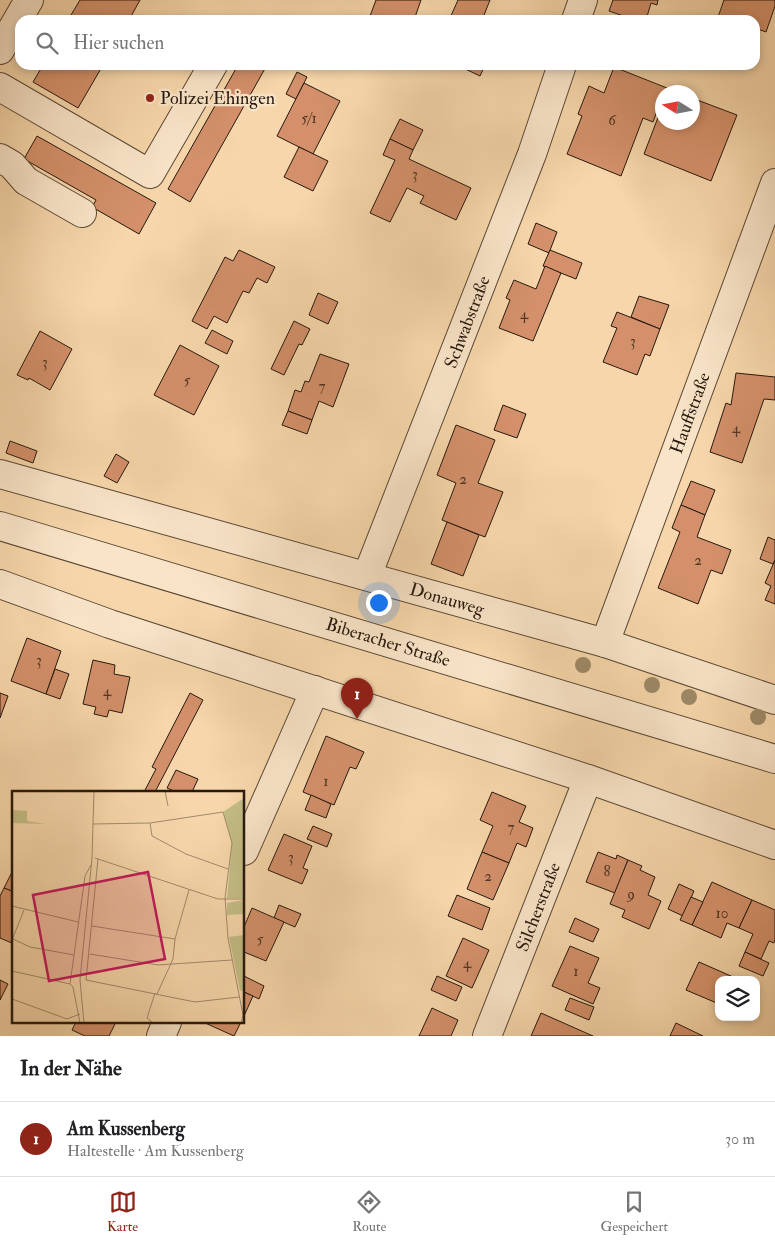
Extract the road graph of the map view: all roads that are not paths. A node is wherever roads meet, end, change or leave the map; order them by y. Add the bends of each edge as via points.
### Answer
1 (29, 0) edge
2 (583, 0) edge
3 (20, 15) edge
4 (578, 15) edge
5 (15, 24) edge
6 (0, 50) edge
7 (210, 70) edge
8 (560, 70) edge
9 (0, 87) edge
10 (0, 158) edge
11 (775, 183) edge
12 (82, 213) dead end
13 (0, 474) edge
14 (0, 526) edge
15 (367, 576) junction
16 (0, 584) edge
17 (605, 643) junction
18 (315, 690) junction
19 (775, 700) edge
20 (775, 759) edge
21 (588, 779) junction
22 (775, 846) edge
23 (245, 849) edge
24 (487, 1036) edge

1 - 3 street
2 - 4 street
5 - 6 street
7 - 9 street via 150,174
8 - 15 street, Schwabstraße via 532,154
10 - 12 street via 12,165 26,181
11 - 17 street, Hauffstraße
13 - 15 street, Donauweg
14 - 20 street, Biberacher Straße
15 - 17 street, Donauweg
16 - 18 street via 110,624
17 - 19 street, Donauweg
18 - 21 street
18 - 23 street
21 - 22 street
21 - 24 street, Silcherstraße

